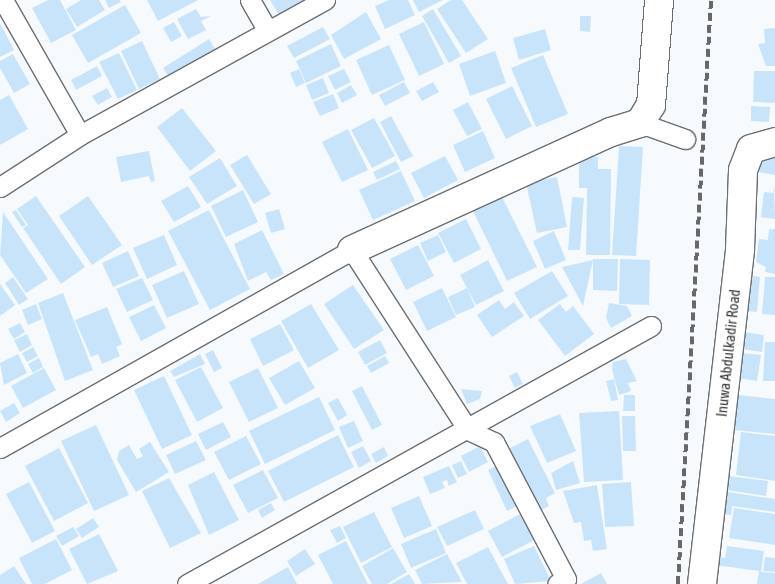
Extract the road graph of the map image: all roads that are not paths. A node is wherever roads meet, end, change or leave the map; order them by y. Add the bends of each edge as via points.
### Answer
1 (3, 0) edge
2 (250, 0) edge
3 (326, 0) edge
4 (659, 0) edge
5 (267, 30) junction
6 (640, 123) junction
7 (80, 135) junction
8 (685, 139) dead end
9 (775, 142) edge
10 (0, 187) edge
11 (352, 250) junction
12 (651, 326) dead end
13 (468, 430) junction
14 (0, 448) edge
15 (187, 584) edge
16 (557, 584) edge
17 (702, 584) edge

1 - 7 street
2 - 5 street
3 - 5 street
4 - 6 street via 651,105
5 - 7 street
6 - 8 street
6 - 11 street via 611,132
7 - 10 street
9 - 17 street, Inuwa Abdulkadir Road via 751,149 743,170 740,249
11 - 13 street
11 - 14 street
12 - 13 street
13 - 15 street
13 - 16 street via 494,442 566,579

